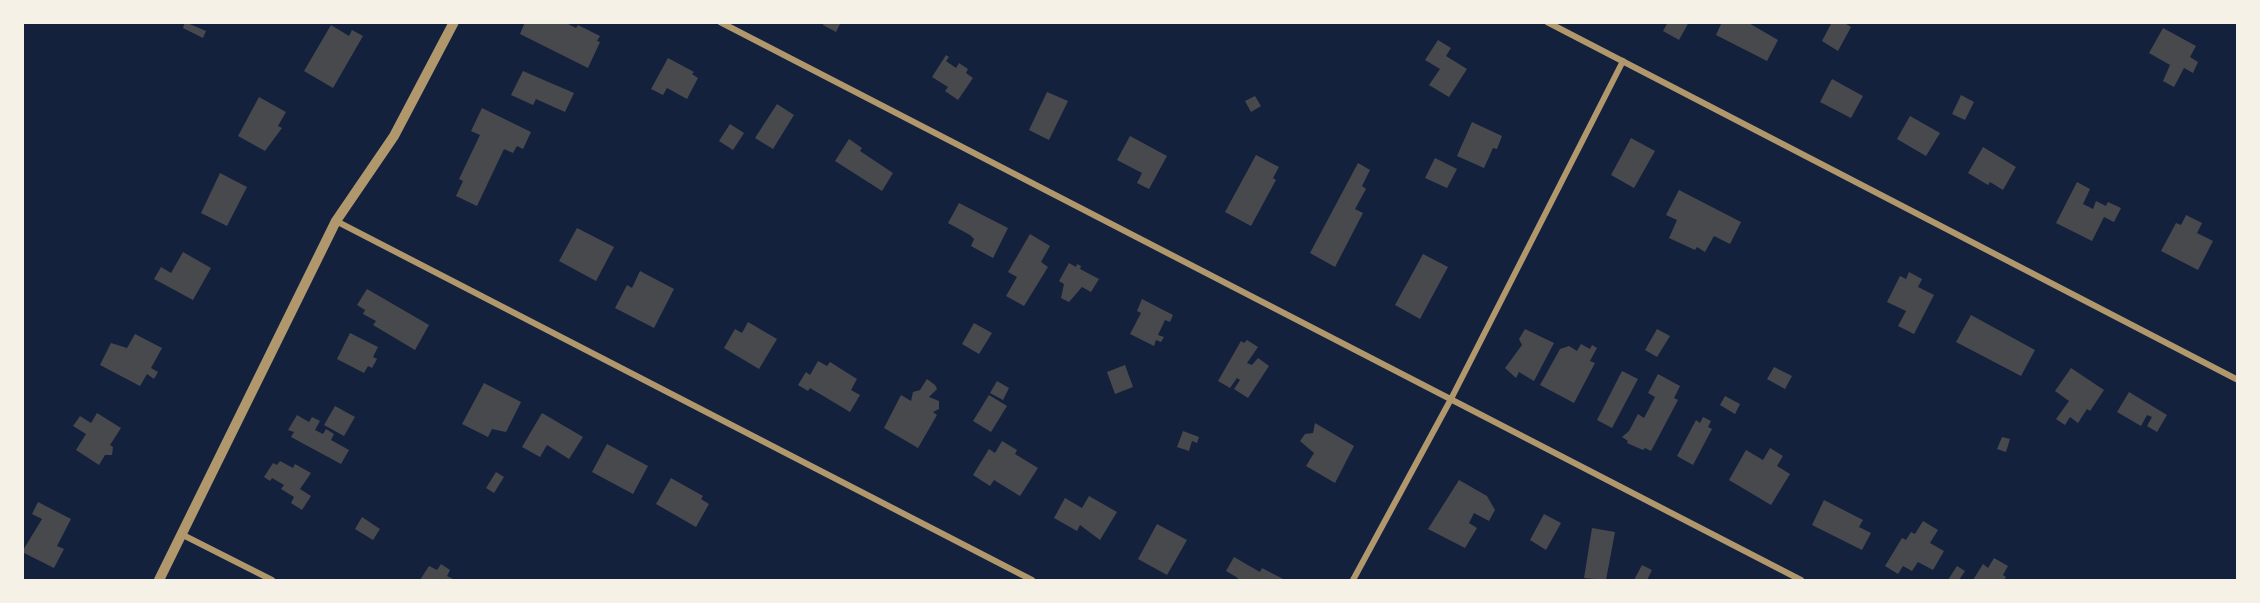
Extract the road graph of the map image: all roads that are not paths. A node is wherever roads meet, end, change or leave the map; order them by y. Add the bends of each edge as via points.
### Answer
1 (454, 22) edge
2 (720, 22) edge
3 (1547, 22) edge
4 (1623, 61) junction
5 (336, 221) junction
6 (2238, 380) edge
7 (1451, 399) junction
8 (183, 535) junction
9 (159, 580) edge
10 (272, 580) edge
11 (1032, 580) edge
12 (1353, 580) edge
13 (1801, 580) edge

1 - 5 street via 394,136
2 - 7 street
3 - 4 street
4 - 6 street
4 - 7 street
5 - 8 street
5 - 11 street
7 - 12 street
7 - 13 street
8 - 9 street
8 - 10 street

